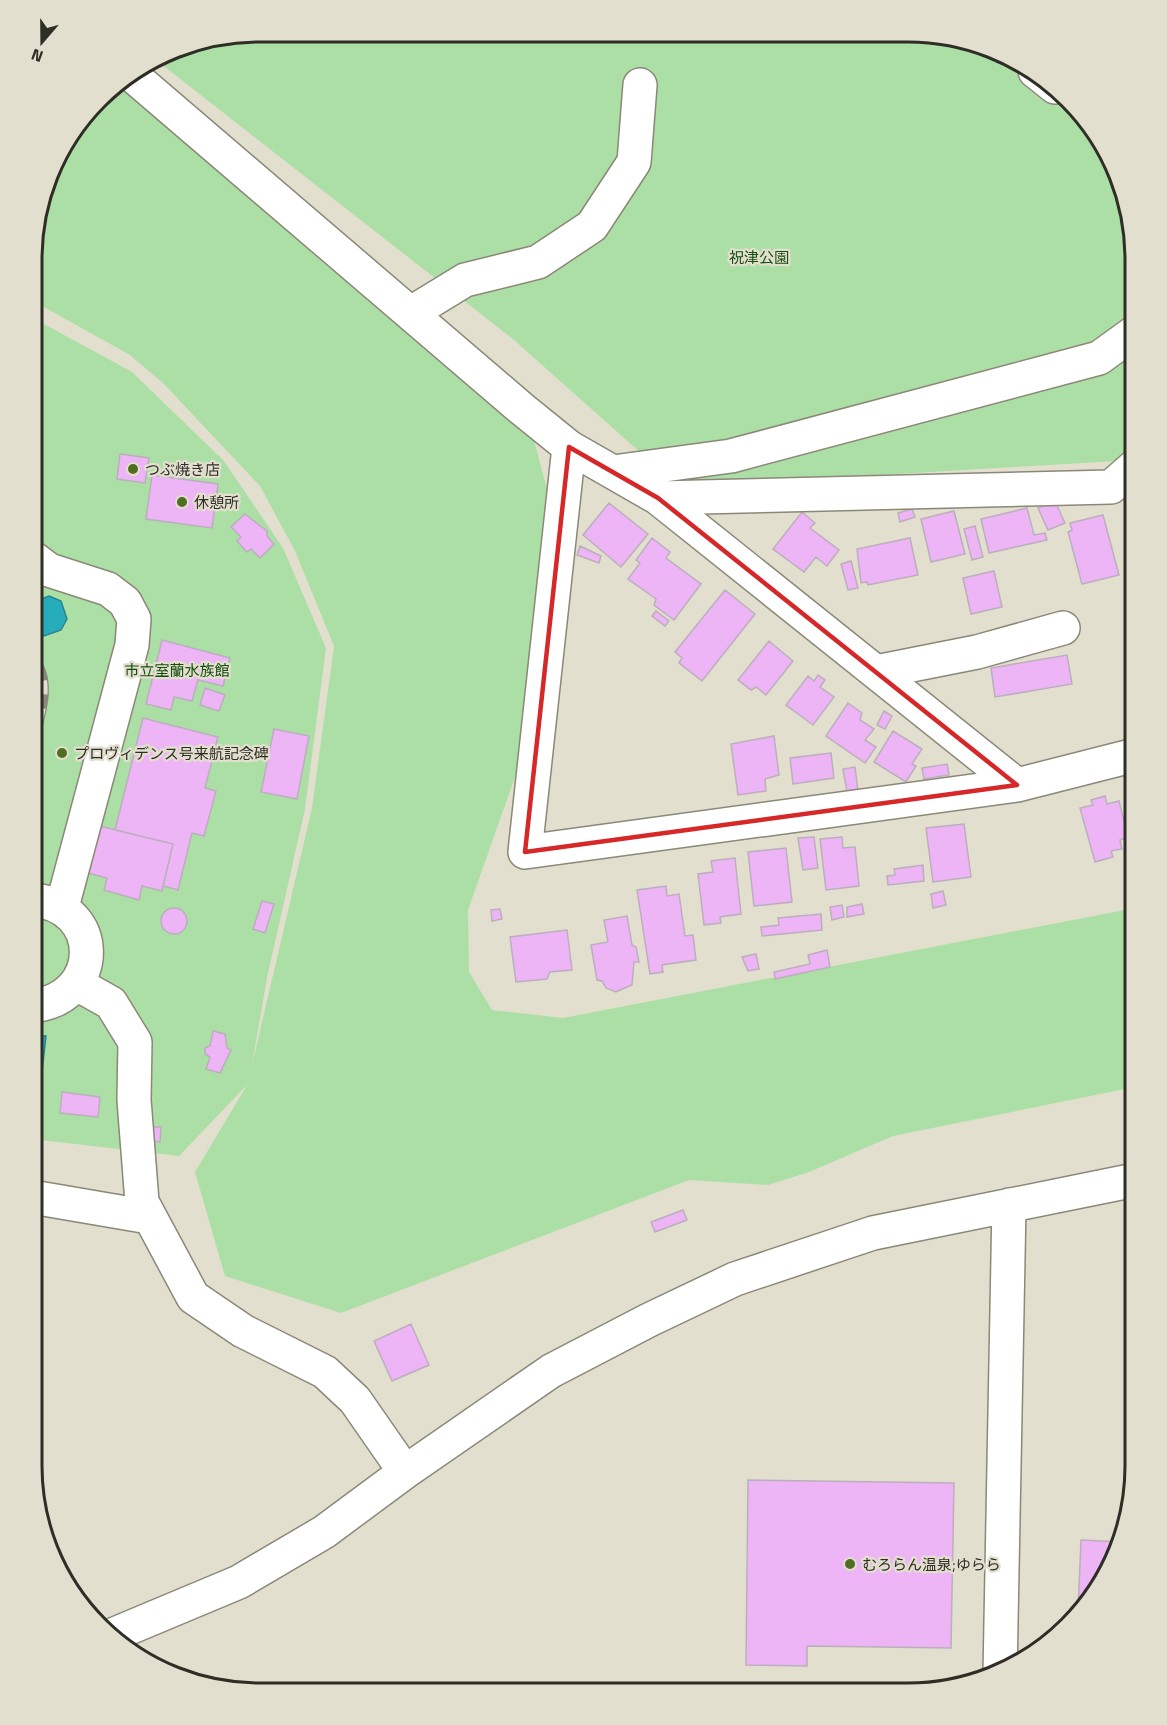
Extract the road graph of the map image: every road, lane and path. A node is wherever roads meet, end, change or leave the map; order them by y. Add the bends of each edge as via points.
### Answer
1 (137, 80) edge
2 (640, 85) dead end
3 (411, 313) junction
4 (1125, 340) edge
5 (569, 447) junction
6 (613, 472) junction
7 (1125, 475) edge
8 (658, 498) junction
9 (42, 565) edge
10 (1063, 628) dead end
11 (876, 672) junction
12 (1125, 758) edge
13 (1017, 785) junction
14 (47, 903) edge
15 (76, 984) junction
16 (42, 1004) edge
17 (1125, 1182) edge
18 (42, 1198) edge
19 (1009, 1205) junction
20 (146, 1210) junction
21 (405, 1472) junction
22 (120, 1632) edge
23 (1000, 1663) edge

1 - 3 street
2 - 3 street via 634,162 592,226 538,262 465,280
3 - 5 street
4 - 6 street via 1099,358 731,456
5 - 6 street
5 - 13 street via 525,852
6 - 8 street
7 - 8 street via 1111,487
8 - 11 street
9 - 14 street via 108,590 125,602 134,619 132,645
10 - 11 street via 977,652
11 - 13 street
12 - 13 street
14 - 15 street via 75,918 84,934 87,951
15 - 16 street via 64,997
15 - 20 street via 111,1003 135,1042 134,1100
17 - 19 street
18 - 20 street
19 - 21 street via 873,1233 735,1279 551,1371
19 - 23 street
20 - 21 street via 193,1297 243,1331 325,1372 355,1400
21 - 22 street via 324,1532 239,1582

